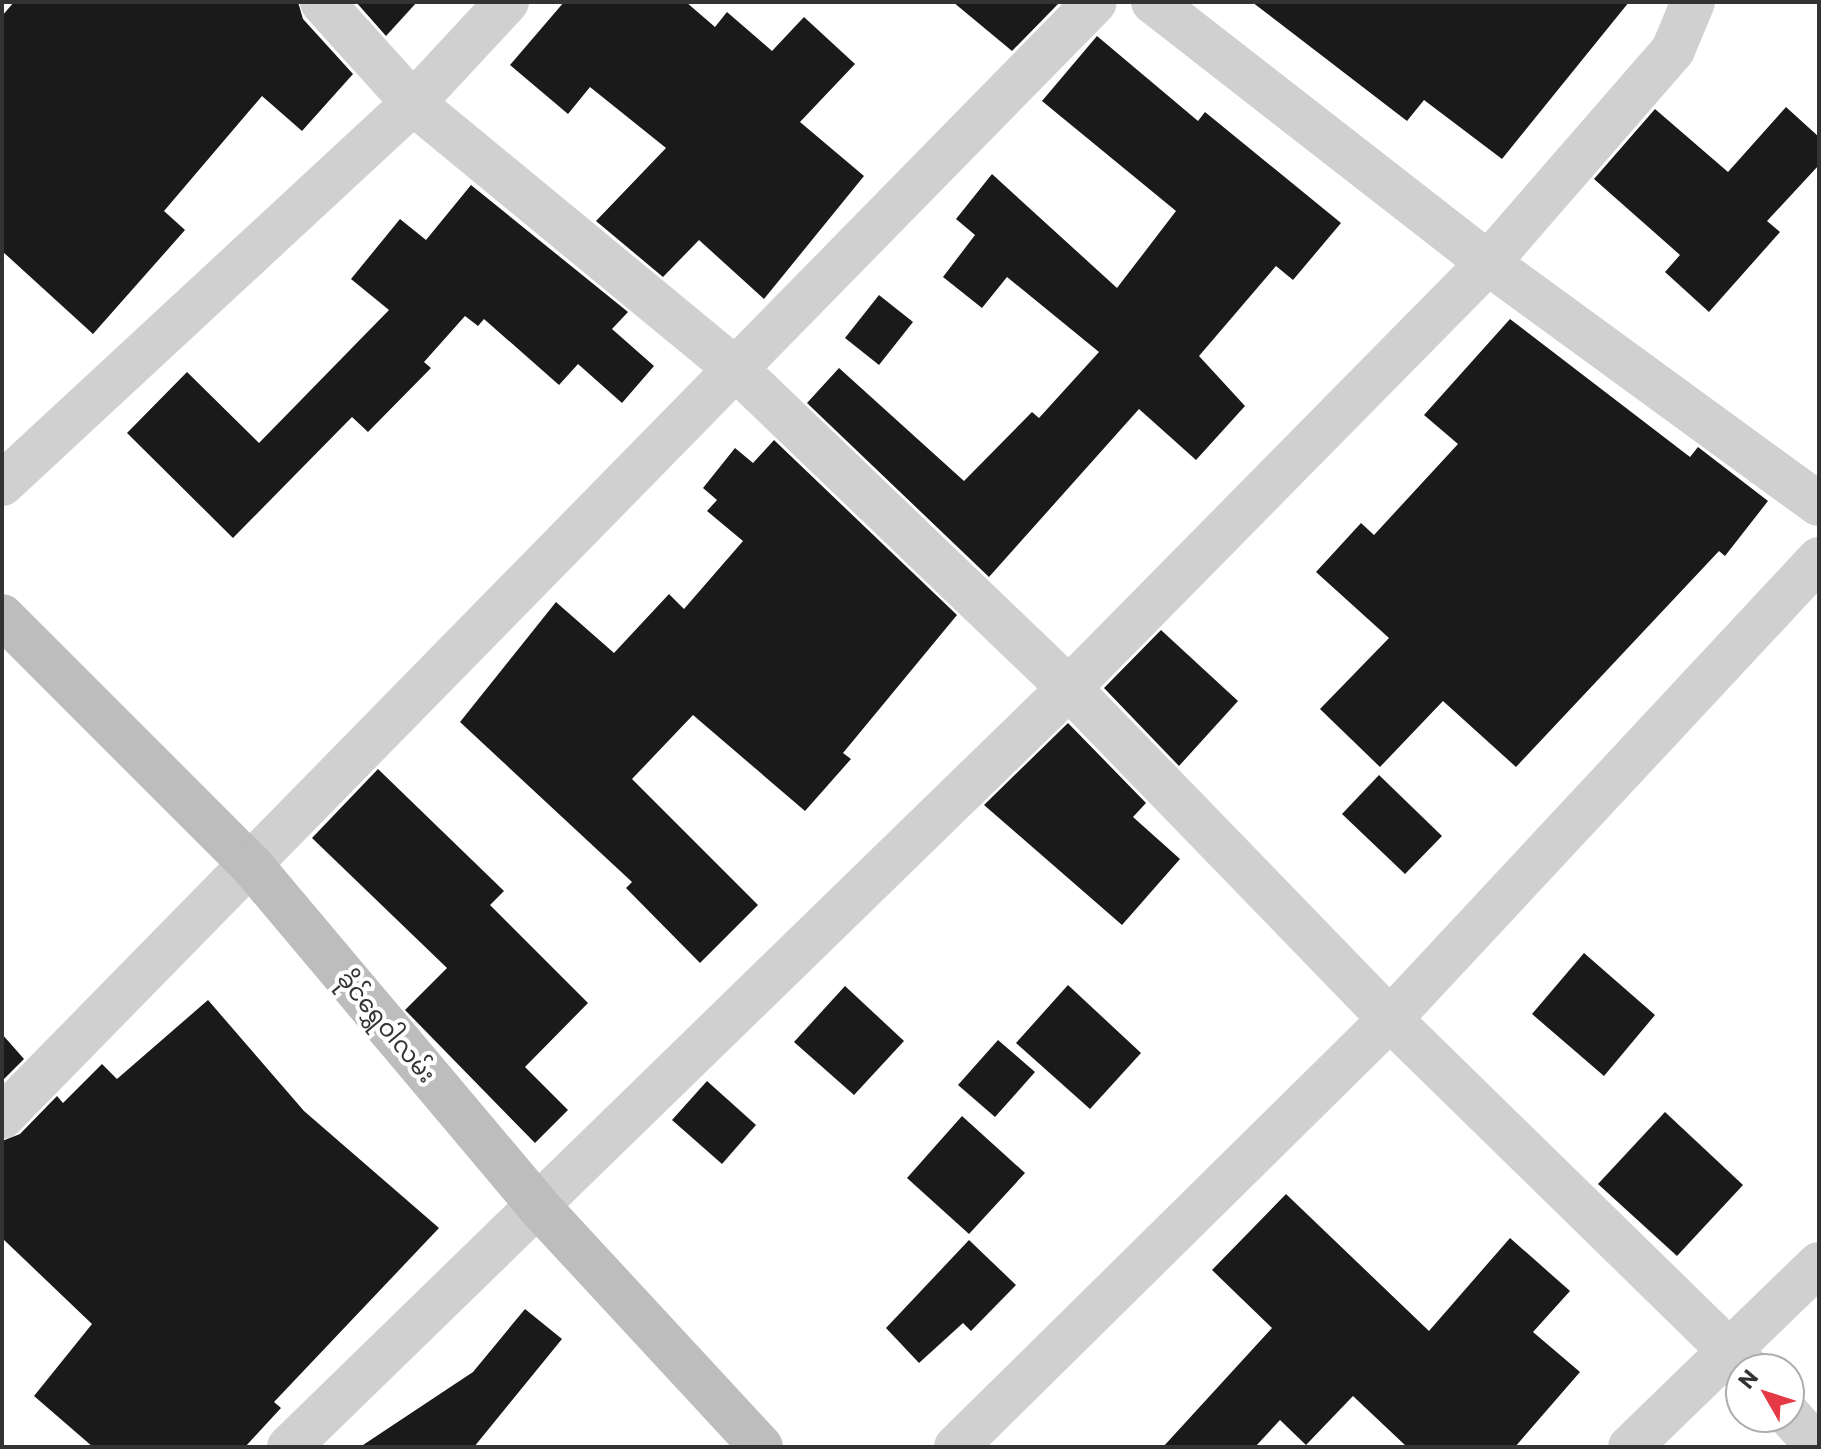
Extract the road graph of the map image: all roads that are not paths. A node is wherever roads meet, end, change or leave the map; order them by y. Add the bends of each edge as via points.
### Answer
1 (322, 2) edge
2 (507, 2) edge
3 (1095, 2) edge
4 (1153, 2) edge
5 (1693, 2) edge
6 (413, 103) junction
7 (1488, 263) junction
8 (736, 369) junction
9 (2, 484) edge
10 (1819, 504) edge
11 (1819, 559) edge
12 (2, 616) edge
13 (1069, 688) junction
14 (252, 866) junction
15 (1390, 1019) junction
16 (2, 1117) edge
17 (538, 1206) junction
18 (1819, 1264) edge
19 (1733, 1353) edge
20 (1746, 1353) edge
21 (1725, 1372) edge
22 (289, 1447) edge
23 (761, 1447) edge
24 (956, 1447) edge
25 (1630, 1447) edge

1 - 6 street
2 - 6 street
3 - 8 street
4 - 7 street
5 - 7 street via 1673,50
6 - 8 street
6 - 9 street
7 - 10 street
7 - 13 street
8 - 13 street
8 - 14 street
11 - 15 street
12 - 14 street, ခိုင်ရွှေဝါလမ်း
13 - 15 street
13 - 17 street
14 - 16 street
14 - 17 street, ခိုင်ရွှေဝါလမ်း
15 - 19 street
15 - 24 street
17 - 22 street
17 - 23 street, ခိုင်ရွှေဝါလမ်း
18 - 20 street
21 - 25 street

